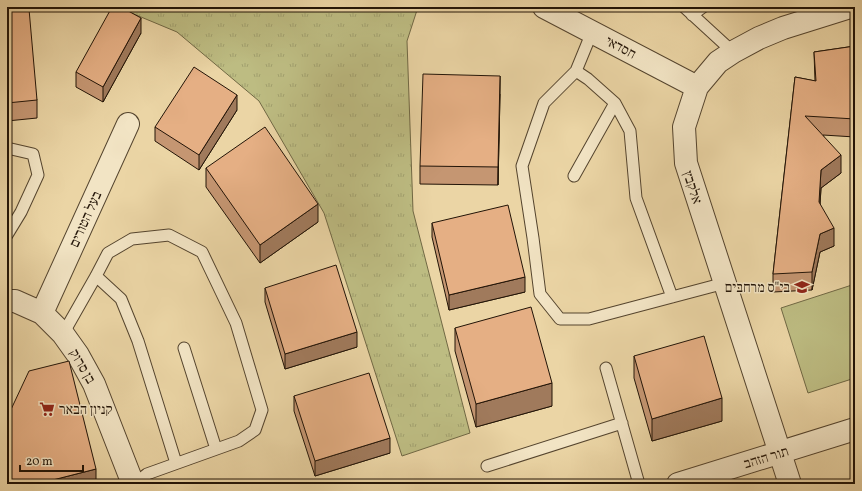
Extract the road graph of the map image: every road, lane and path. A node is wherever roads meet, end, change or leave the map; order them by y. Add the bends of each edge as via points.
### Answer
1 (544, 7) edge
2 (684, 7) edge
3 (703, 7) edge
4 (850, 7) edge
5 (692, 15) junction
6 (592, 32) junction
7 (733, 52) junction
8 (576, 71) junction
9 (697, 87) junction
10 (614, 103) junction
11 (128, 124) dead end
12 (7, 148) edge
13 (574, 176) dead end
14 (7, 235) edge
15 (96, 276) junction
16 (725, 283) junction
17 (672, 297) junction
18 (7, 301) edge
19 (42, 313) junction
20 (63, 334) junction
21 (184, 348) dead end
22 (606, 368) dead end
23 (622, 423) junction
24 (855, 429) edge
25 (216, 450) junction
26 (780, 453) junction
27 (176, 463) junction
28 (487, 466) dead end
29 (134, 484) edge
30 (639, 484) edge
31 (678, 484) edge
32 (790, 484) edge

1 - 6 street, חסדאי
2 - 5 lane
3 - 5 lane
4 - 7 street, אלקבץ via 783,28
5 - 7 lane
6 - 8 lane
6 - 9 street, חסדאי
7 - 9 street, אלקבץ via 718,62
8 - 10 lane
8 - 17 lane via 544,103 522,166 540,294 560,319 589,319
9 - 16 street, אלקבץ via 684,127 686,163
10 - 13 lane
10 - 17 lane via 630,131 636,198
11 - 19 street, בעל הטורים
12 - 14 lane via 33,154 38,175
15 - 20 lane
15 - 25 lane via 108,252 132,239 169,235 202,252 236,323 262,410 255,430 239,441
15 - 27 lane via 121,299 138,341
16 - 17 lane
16 - 26 street, אלקבץ
18 - 19 street, בן סרוק via 15,301
19 - 20 street, בן סרוק
20 - 29 street, בן סרוק via 94,384
21 - 25 lane
22 - 23 lane
23 - 28 lane
23 - 30 lane
24 - 26 street, תור הזהב
25 - 27 lane
26 - 31 street, תור הזהב
26 - 32 street, אלקבץ
27 - 29 lane via 147,474

